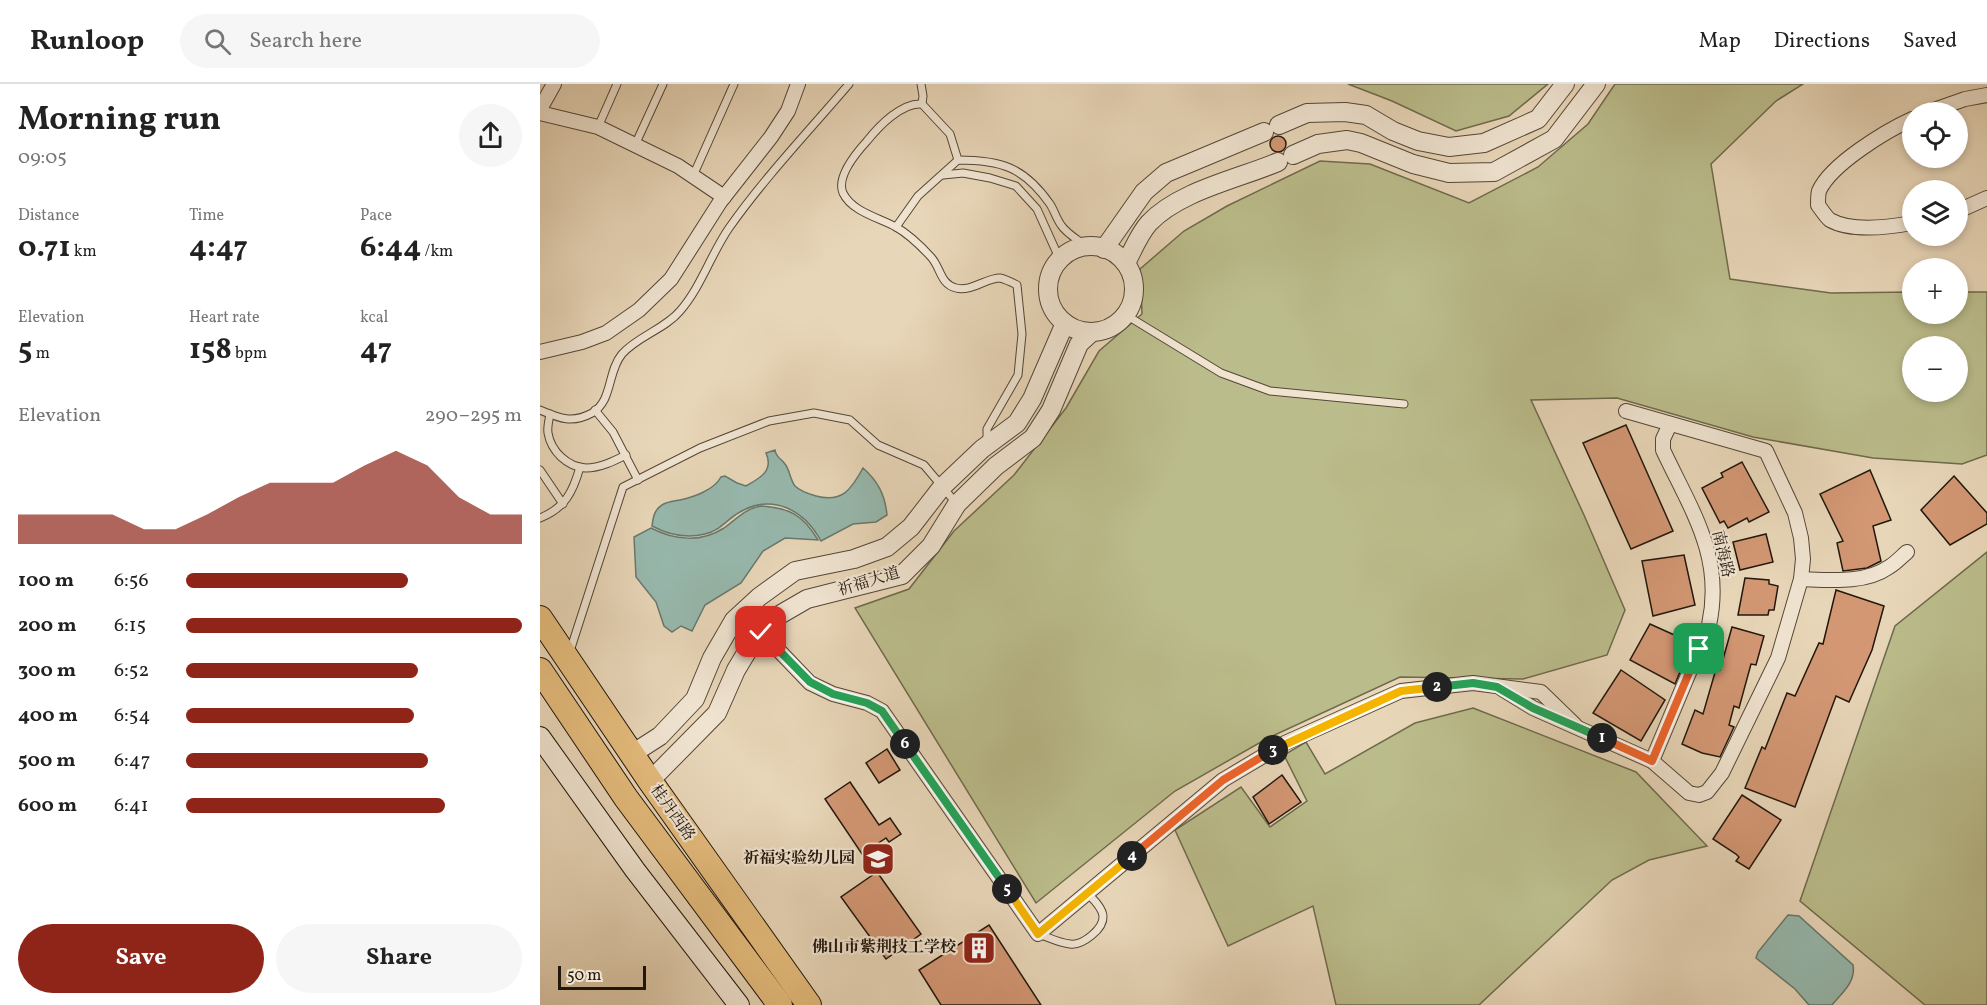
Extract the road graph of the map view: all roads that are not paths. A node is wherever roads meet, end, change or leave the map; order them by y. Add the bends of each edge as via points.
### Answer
1 (554, 84) edge
2 (617, 84) edge
3 (663, 84) edge
4 (734, 84) edge
5 (798, 84) edge
6 (849, 84) edge
7 (921, 84) edge
8 (1565, 84) edge
9 (1596, 84) edge
10 (1987, 95) edge
11 (1956, 102) edge
12 (922, 104) junction
13 (540, 111) edge
14 (1902, 124) edge
15 (598, 127) junction
16 (635, 145) junction
17 (958, 160) junction
18 (943, 175) junction
19 (693, 176) junction
20 (724, 197) junction
21 (1987, 198) edge
22 (1968, 207) edge
23 (1902, 225) edge
24 (896, 227) junction
25 (1086, 246) junction
26 (1104, 249) junction
27 (1060, 260) junction
28 (1126, 263) junction
29 (1126, 315) junction
30 (1065, 323) junction
31 (1092, 332) junction
32 (540, 352) edge
33 (1404, 404) dead end
34 (540, 410) edge
35 (596, 410) junction
36 (1626, 411) dead end
37 (550, 414) junction
38 (1670, 424) junction
39 (987, 445) junction
40 (626, 455) junction
41 (580, 467) junction
42 (540, 470) edge
43 (638, 480) junction
44 (942, 487) junction
45 (563, 504) junction
46 (957, 504) junction
47 (540, 518) edge
48 (1907, 552) dead end
49 (1801, 579) junction
50 (742, 612) junction
51 (540, 618) edge
52 (761, 632) junction
53 (568, 660) junction
54 (540, 670) edge
55 (540, 686) edge
56 (565, 707) junction
57 (540, 737) edge
58 (632, 754) junction
59 (1652, 761) junction
60 (650, 781) junction
61 (1087, 893) junction
62 (1038, 934) junction
63 (739, 1005) edge
64 (780, 1005) edge
65 (808, 1005) edge

1 - 13 street
2 - 15 lane
3 - 16 lane
4 - 19 lane
5 - 20 street via 783,120
6 - 35 lane via 756,189 679,312 633,343 614,364 603,403
7 - 12 lane
8 - 26 street via 1538,119 1484,143 1449,147 1418,141 1366,115 1307,113 1167,173 1144,192
9 - 28 street via 1554,139 1494,172 1449,173 1347,140 1318,144 1181,199 1148,225
10 - 11 street
12 - 17 lane via 950,134
12 - 24 lane via 903,109 875,131 853,158 842,180 843,192 852,204
13 - 15 street
14 - 23 street via 1832,172 1819,192 1818,205 1829,220 1852,226
15 - 16 street
16 - 19 street
17 - 18 lane
17 - 25 lane via 994,162 1014,169 1034,183 1061,227
18 - 24 lane via 918,196
18 - 27 lane via 963,173 1016,186 1037,209
19 - 20 street
20 - 32 street via 671,279 639,310 606,333
21 - 22 street
24 - 39 lane via 936,262 943,281 957,288 1000,278 1017,285 1022,334 1018,375 987,429
25 - 26 street
25 - 27 street
26 - 28 street
27 - 30 street via 1051,273 1048,288 1050,303
28 - 29 street via 1134,296
29 - 31 street via 1107,329
29 - 33 lane via 1221,374 1270,391
30 - 31 street
30 - 39 street, 祈福大道 via 1032,399 1017,423
31 - 46 street, 祈福大道 via 1079,344 1052,410 1033,438 996,466
34 - 37 lane
35 - 37 lane via 577,419 564,420
35 - 40 lane
36 - 38 street
37 - 41 lane via 547,430 551,443 561,456
38 - 49 street via 1766,451 1795,513 1803,559
38 - 59 street, 南海路 via 1663,450 1703,534 1713,579 1713,603 1702,641
39 - 44 street, 祈福大道
40 - 41 lane via 609,464
40 - 43 lane
41 - 45 lane
42 - 45 lane
43 - 44 lane via 700,448 759,425 814,413 850,420 878,444 924,465
43 - 53 lane via 623,487
44 - 46 lane
44 - 50 street, 祈福大道 via 911,527 887,547 854,559 795,571
45 - 47 lane
46 - 52 street, 祈福大道 via 931,546 902,575 807,599 776,617
48 - 49 street via 1888,568 1866,577
49 - 59 street via 1778,658 1715,785 1699,795 1689,793
50 - 52 street
50 - 58 street, 祈福大道 via 712,658 696,699 660,736
51 - 53 highway, 桂丹西路
52 - 60 street, 祈福大道 via 736,670 717,713
52 - 62 street via 810,682 882,711
53 - 58 highway, 桂丹西路
54 - 56 highway, 桂丹西路
55 - 56 highway
56 - 64 highway, 桂丹西路 via 626,798
57 - 63 main road via 634,870
58 - 60 highway, 桂丹西路
59 - 61 street via 1533,708 1497,687 1473,683 1401,691 1285,743 1223,780
60 - 65 highway, 桂丹西路
61 - 62 street
61 - 62 lane via 1104,917 1100,927 1083,942 1072,945

